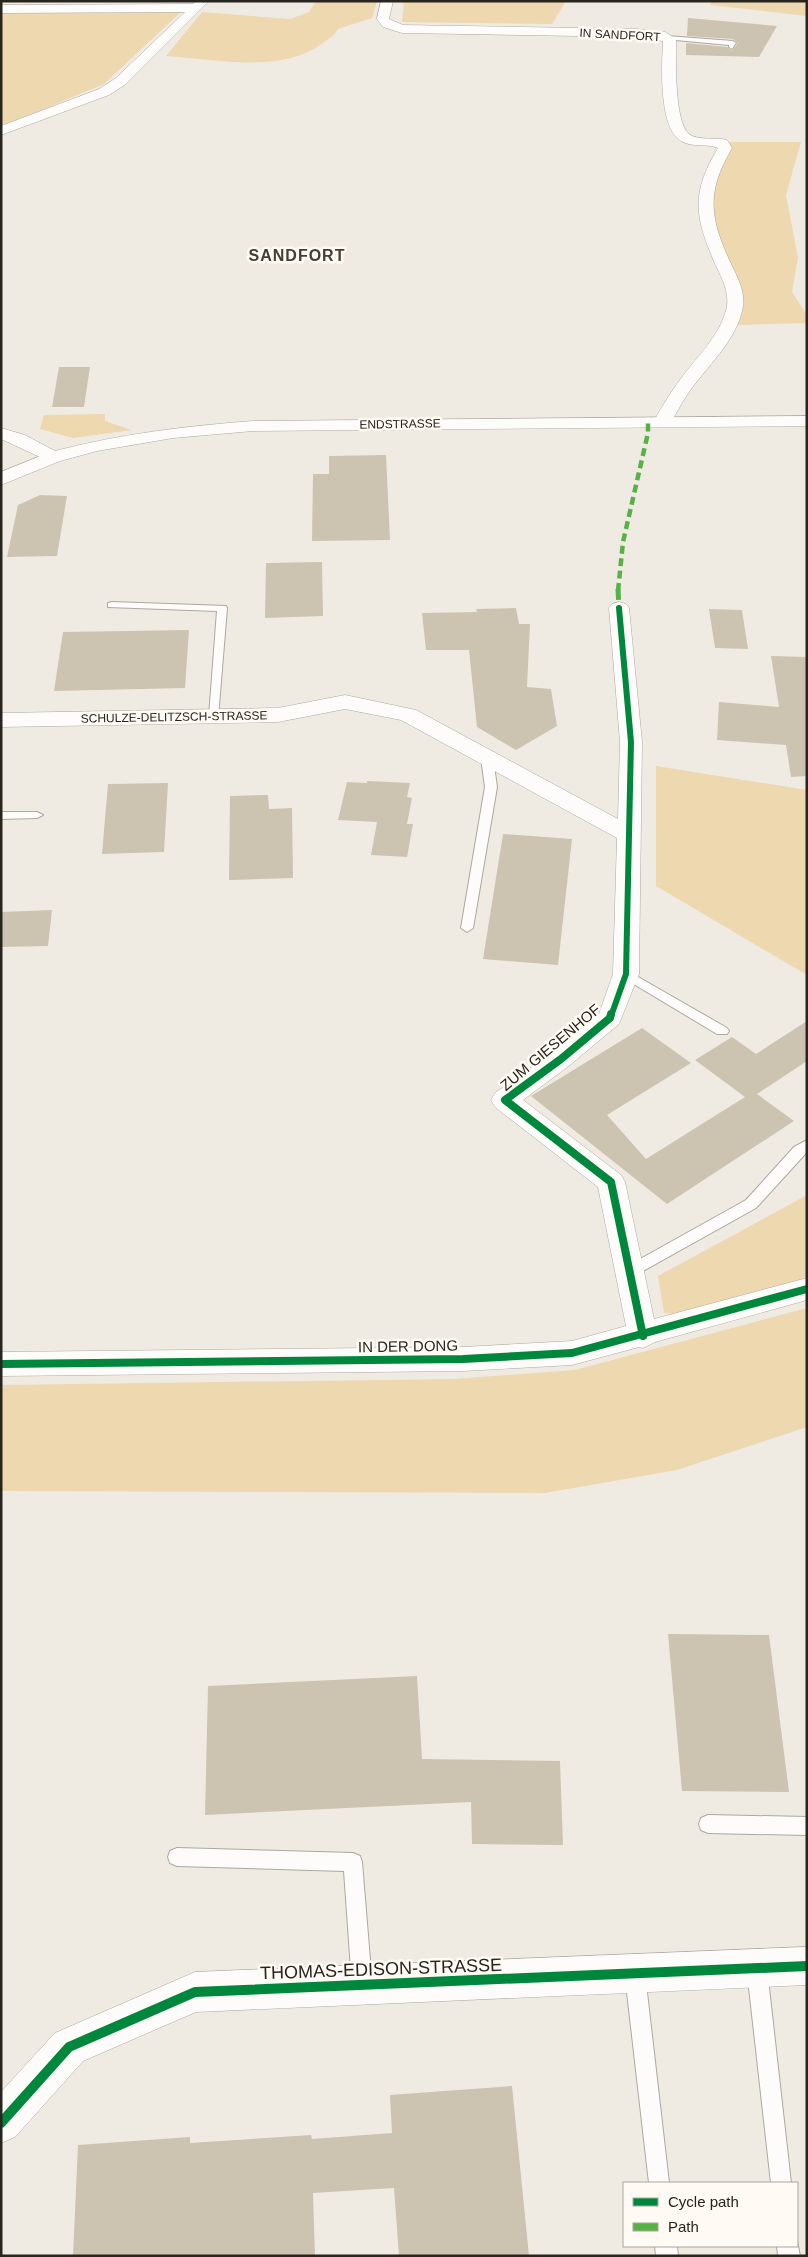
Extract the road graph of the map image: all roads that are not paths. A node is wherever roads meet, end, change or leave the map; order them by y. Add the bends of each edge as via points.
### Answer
1 (387, 1) edge
2 (199, 4) edge
3 (1, 9) edge
4 (667, 38) junction
5 (732, 47) dead end
6 (1, 131) edge
7 (663, 421) junction
8 (807, 421) edge
9 (1, 433) edge
10 (53, 457) junction
11 (1, 480) edge
12 (112, 605) dead end
13 (619, 608) dead end
14 (214, 716) junction
15 (1, 720) edge
16 (487, 758) junction
17 (37, 815) dead end
18 (1, 816) edge
19 (629, 835) junction
20 (467, 928) dead end
21 (626, 974) junction
22 (722, 1031) dead end
23 (807, 1146) edge
24 (629, 1272) junction
25 (807, 1289) edge
26 (642, 1336) junction
27 (1, 1364) edge
28 (708, 1824) dead end
29 (807, 1826) edge
30 (177, 1857) dead end
31 (807, 1966) edge
32 (757, 1968) junction
33 (635, 1973) junction
34 (362, 1985) junction
35 (1, 2122) edge
36 (658, 2182) edge
37 (781, 2182) edge

1 - 4 street, IN SANDFORT via 383,19 387,24 402,29 635,33
2 - 3 street
2 - 6 street via 121,80 104,92
4 - 5 lane via 733,43
4 - 7 street, IN SANDFORT via 670,39 672,110 677,128 692,140 722,143 725,148 709,180 708,215 712,239 734,290 735,306 731,321 680,390
7 - 8 street, ENDSTRASSE
7 - 10 street, ENDSTRASSE via 253,426 173,433
9 - 10 street
10 - 11 street, ENDSTRASSE
12 - 14 lane via 222,608
13 - 19 street, ZUM GIESENHOF via 631,742
14 - 15 street, SCHULZE-DELITZSCH-STRASSE
14 - 16 street, SCHULZE-DELITZSCH-STRASSE via 278,715 345,702 408,715
16 - 19 street
16 - 20 lane via 491,787
17 - 18 lane
19 - 21 street, ZUM GIESENHOF
21 - 22 lane
21 - 24 street, ZUM GIESENHOF via 610,1018 505,1100 611,1182
23 - 24 lane via 750,1204
24 - 26 street, ZUM GIESENHOF
25 - 26 street, IN DER DONG
26 - 27 street, IN DER DONG via 572,1353 463,1359
28 - 29 lane
30 - 34 lane via 353,1862
31 - 32 street, THOMAS-EDISON-STRASSE
32 - 33 street, THOMAS-EDISON-STRASSE
32 - 37 lane
33 - 34 street, THOMAS-EDISON-STRASSE
33 - 36 lane
34 - 35 street, THOMAS-EDISON-STRASSE via 195,1992 69,2047

